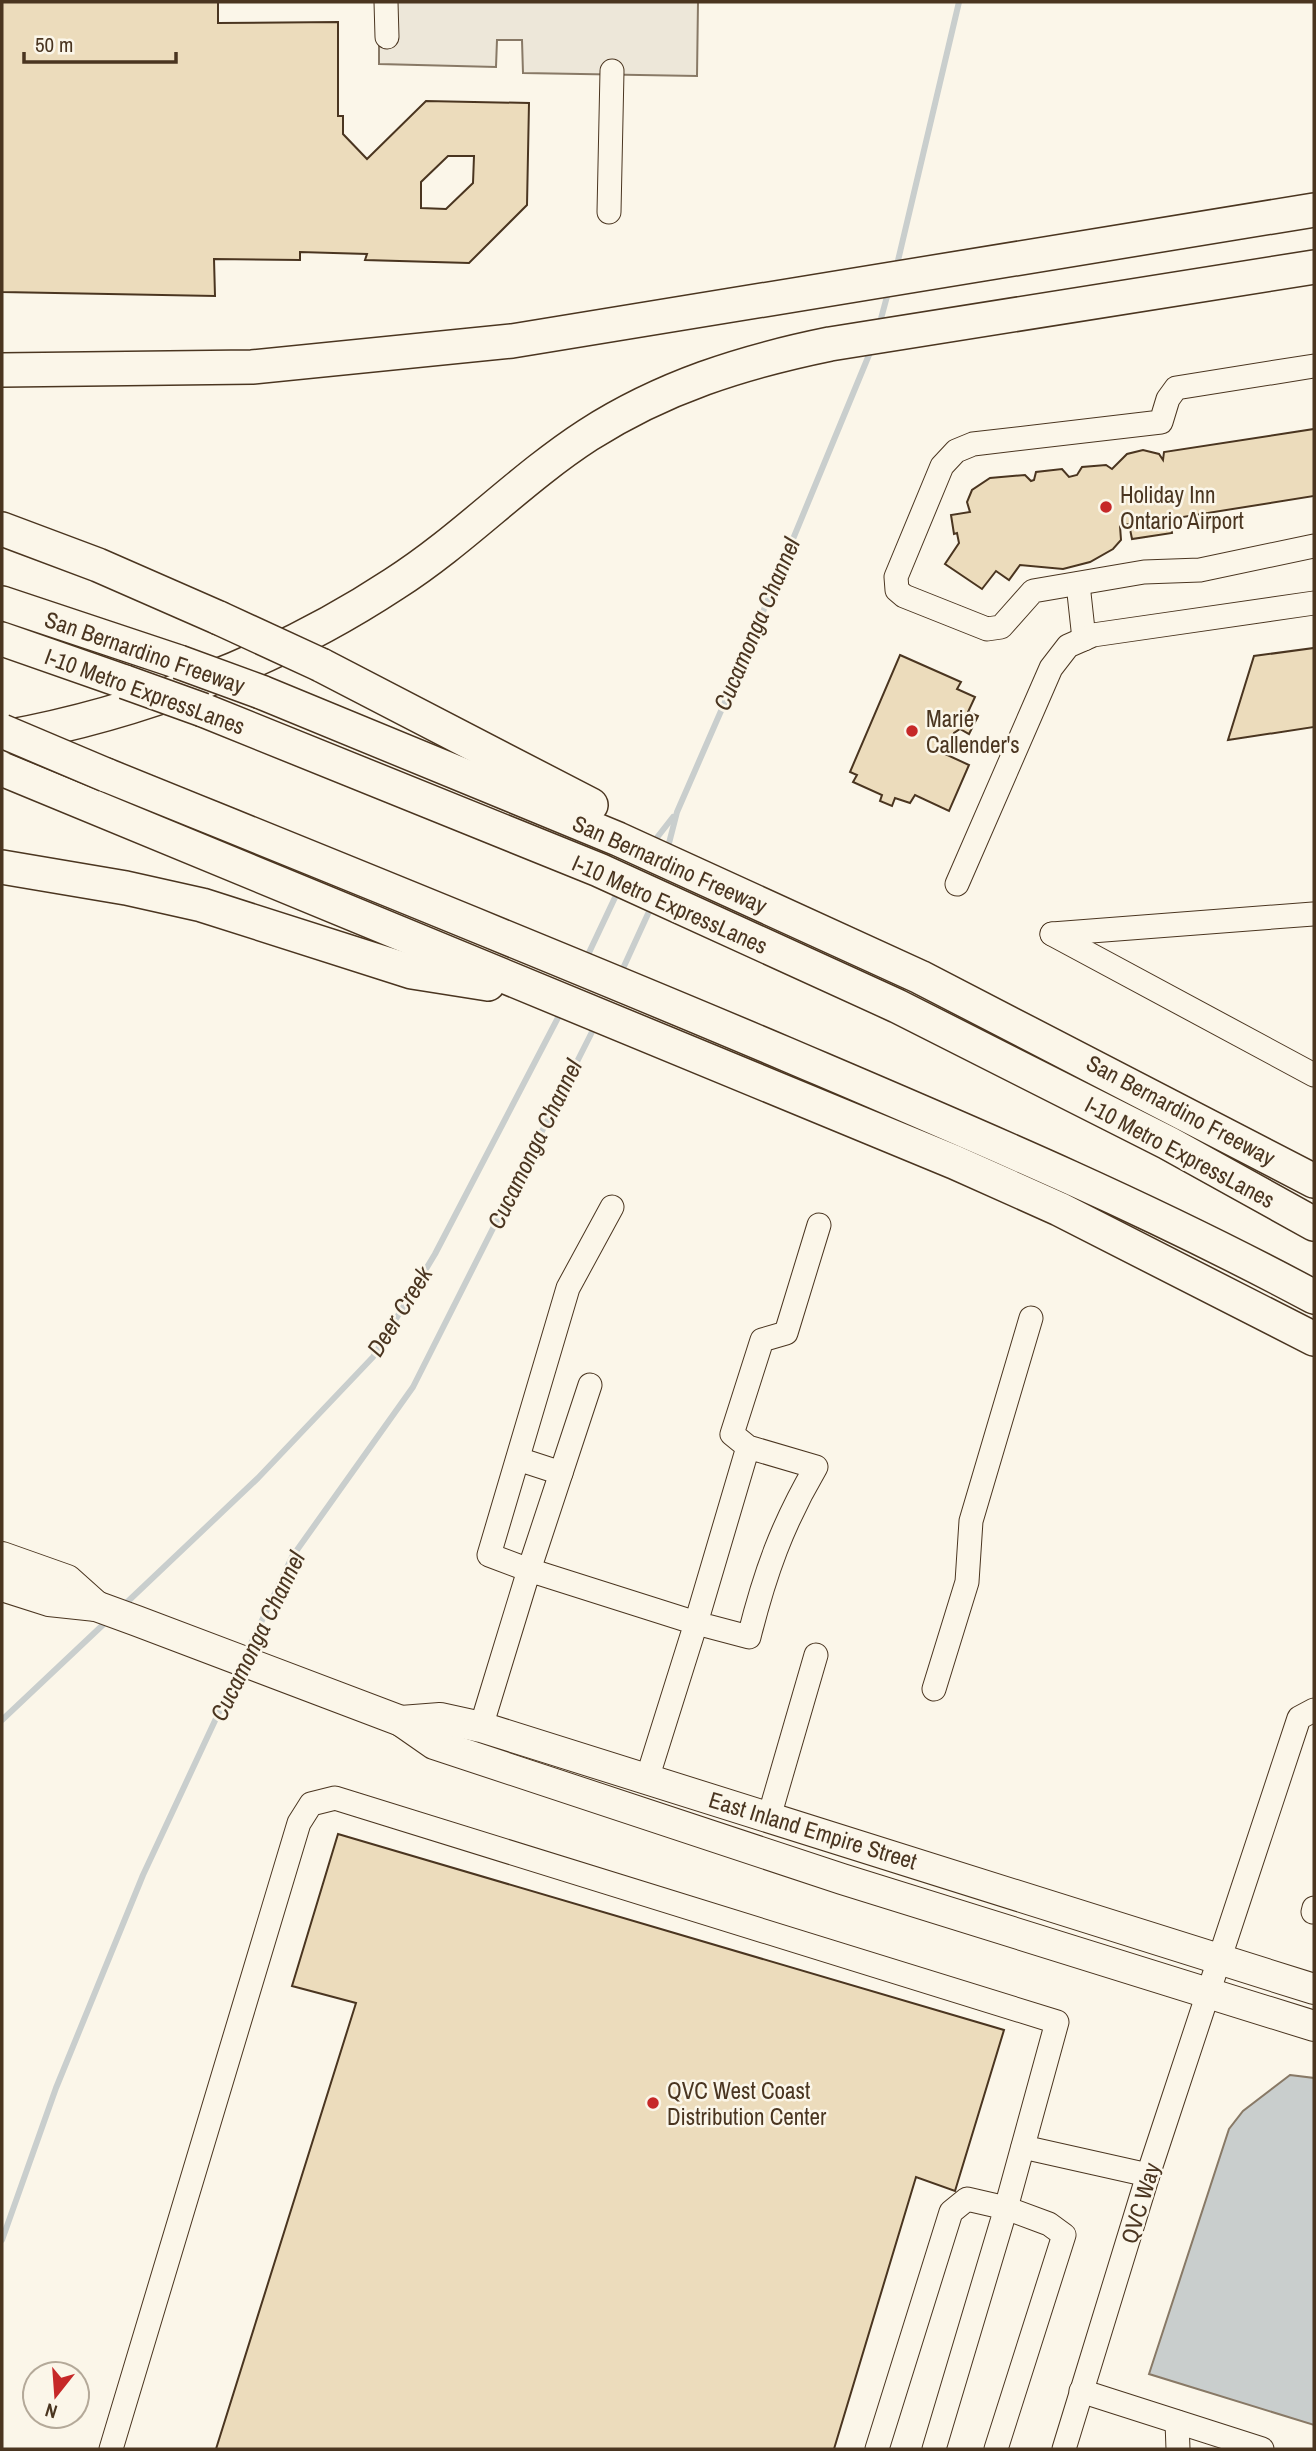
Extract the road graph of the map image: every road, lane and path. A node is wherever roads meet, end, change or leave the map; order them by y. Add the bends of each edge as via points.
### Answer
1 (386, 2) edge
2 (387, 37) dead end
3 (612, 71) dead end
4 (1314, 210) edge
5 (609, 212) dead end
6 (1306, 271) edge
7 (1314, 366) edge
8 (2, 370) edge
9 (2, 529) edge
10 (1314, 546) edge
11 (1078, 584) junction
12 (2, 603) edge
13 (1314, 603) edge
14 (2, 639) edge
15 (1084, 639) junction
16 (2, 732) edge
17 (2, 738) edge
18 (2, 769) edge
19 (621, 829) junction
20 (2, 867) edge
21 (957, 884) dead end
22 (1314, 914) edge
23 (542, 992) junction
24 (1314, 1074) edge
25 (1314, 1181) edge
26 (612, 1207) dead end
27 (1314, 1224) edge
28 (819, 1225) dead end
29 (1314, 1297) edge
30 (1031, 1318) dead end
31 (1314, 1339) edge
32 (590, 1385) dead end
33 (748, 1447) junction
34 (518, 1459) junction
35 (561, 1473) junction
36 (2, 1557) edge
37 (529, 1570) junction
38 (2, 1586) edge
39 (96, 1606) junction
40 (696, 1623) junction
41 (816, 1655) dead end
42 (934, 1689) dead end
43 (1314, 1710) edge
44 (401, 1721) junction
45 (481, 1727) junction
46 (647, 1779) junction
47 (769, 1817) junction
48 (1222, 1959) junction
49 (1314, 1989) edge
50 (1210, 1994) junction
51 (1314, 2026) edge
52 (1023, 2147) junction
53 (1148, 2175) junction
54 (1006, 2208) junction
55 (1082, 2391) junction
56 (1177, 2422) junction
57 (111, 2449) edge
58 (877, 2449) edge
59 (933, 2449) edge
60 (996, 2449) edge
61 (1064, 2449) edge
62 (1178, 2449) edge
63 (1262, 2449) edge

1 - 2 street
3 - 5 street
4 - 8 highway via 512,341 252,367
6 - 17 highway via 830,344 734,366 664,392 625,413 549,464 396,583 308,634 125,710
7 - 11 street via 1176,388 1161,422 973,444 956,452 942,466 896,577 897,590 904,596 987,629 1001,627 1033,591
9 - 19 highway, bridge via 97,565 321,665 560,791
10 - 11 street via 1200,570 1144,572
11 - 15 street
12 - 19 highway, San Bernardino Freeway, bridge via 179,662
13 - 15 street
14 - 27 highway, I-10 Metro ExpressLanes, bridge via 203,710 599,870 897,1006 1168,1143
15 - 21 street via 1068,646 1051,668
16 - 29 highway, bridge via 952,1124
18 - 23 highway
19 - 25 highway, San Bernardino Freeway via 699,864
20 - 23 highway via 202,905 412,972
22 - 24 street via 1052,934
23 - 31 highway via 1059,1209
26 - 34 street via 568,1288
28 - 33 street via 786,1333 762,1340 754,1363 732,1434
30 - 42 street via 971,1521 967,1582
32 - 35 street
33 - 40 street
33 - 40 street via 816,1467 788,1515 749,1637
34 - 35 street
34 - 37 street via 489,1555
35 - 37 street
36 - 39 main road via 67,1580
37 - 40 street
37 - 45 street
38 - 39 main road via 49,1601
39 - 44 main road, East Inland Empire Street
40 - 46 street
41 - 47 street
43 - 48 street, QVC Way via 1299,1718
44 - 45 main road, East Inland Empire Street via 440,1718
44 - 50 main road, East Inland Empire Street via 434,1744 460,1753
45 - 46 main road, East Inland Empire Street
46 - 47 main road, East Inland Empire Street
47 - 48 main road, East Inland Empire Street
48 - 49 main road, East Inland Empire Street
48 - 50 street, QVC Way
50 - 51 main road, East Inland Empire Street
50 - 53 street, QVC Way
52 - 53 street
52 - 54 street
52 - 57 street via 1057,2022 335,1798 310,1804 299,1823
53 - 55 street, QVC Way
54 - 58 street via 967,2199 951,2212
54 - 59 street
54 - 60 street via 1049,2224 1064,2235
55 - 56 street
55 - 61 street, QVC Way
56 - 62 street
56 - 63 street

